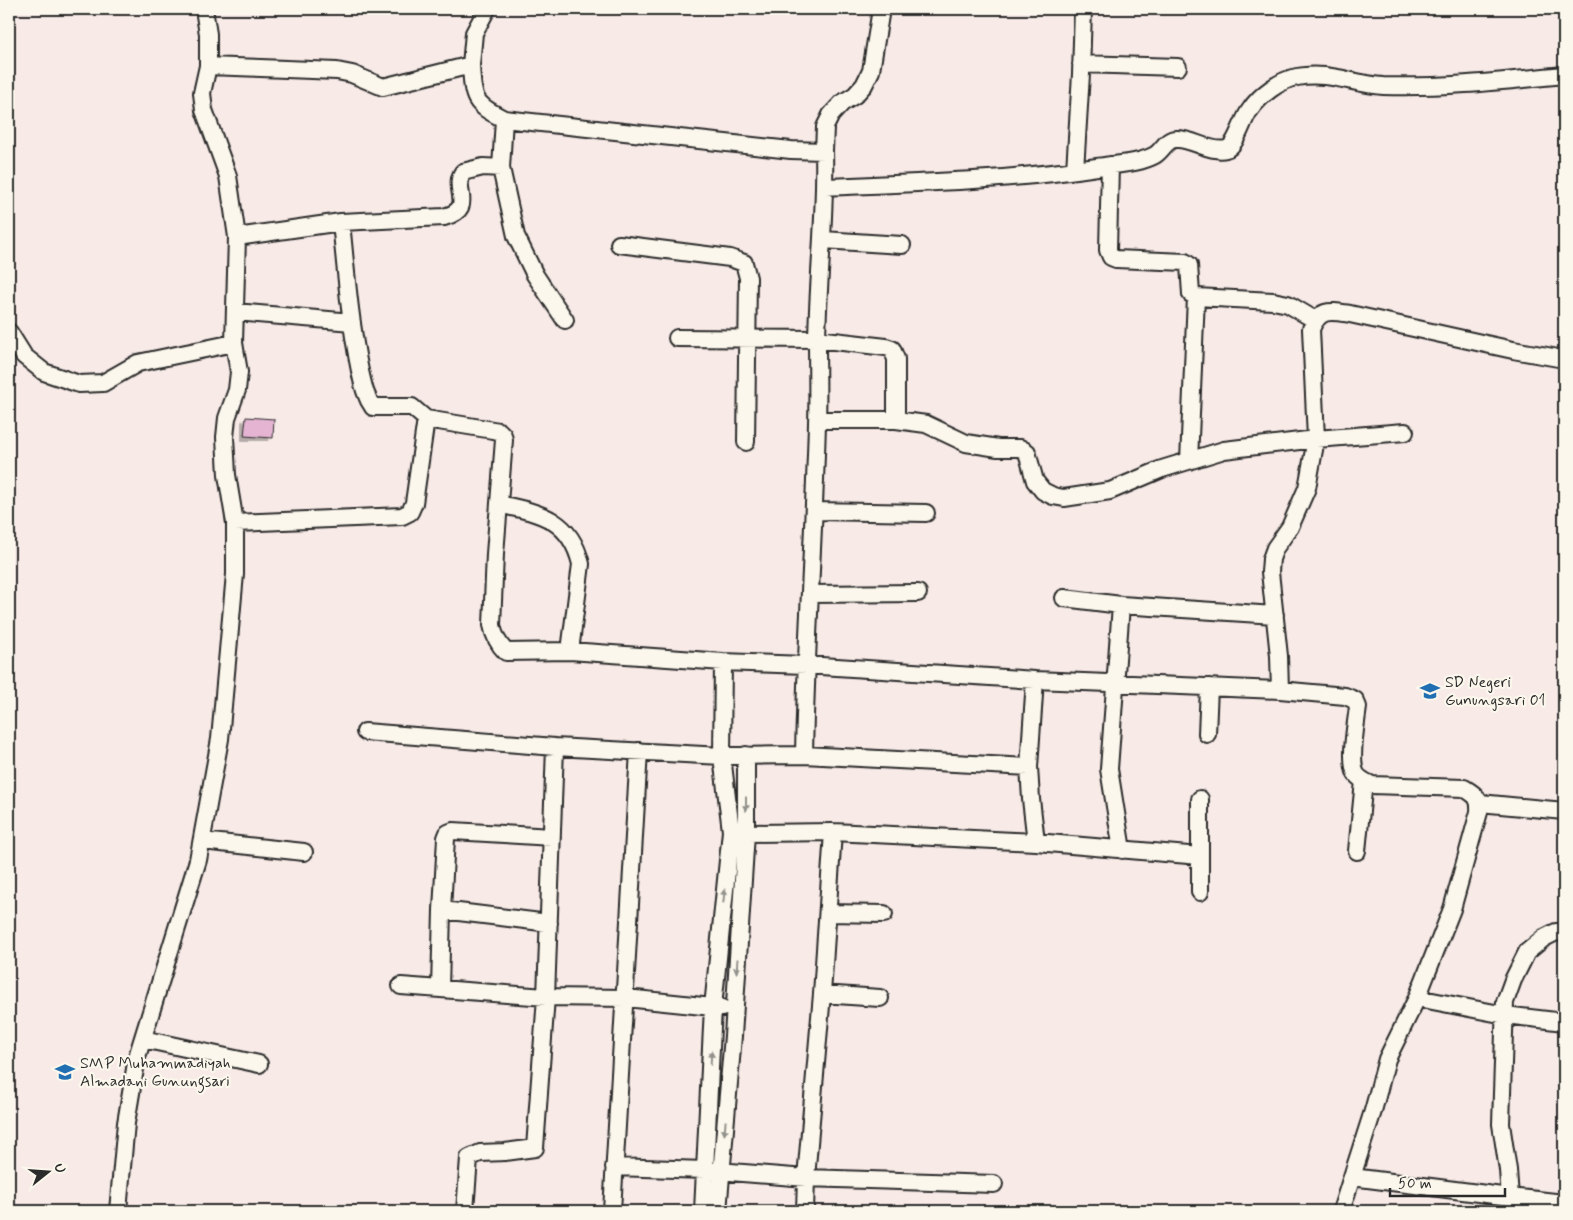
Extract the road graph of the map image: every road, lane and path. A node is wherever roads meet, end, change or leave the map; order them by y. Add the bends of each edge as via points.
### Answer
1 (204, 9) edge
2 (487, 9) edge
3 (880, 9) edge
4 (1083, 9) edge
5 (1082, 64) junction
6 (471, 65) junction
7 (208, 66) junction
8 (1178, 67) dead end
9 (1564, 75) edge
10 (504, 119) junction
11 (824, 151) junction
12 (1110, 165) junction
13 (501, 168) junction
14 (1075, 170) junction
15 (825, 186) junction
16 (341, 222) junction
17 (237, 237) junction
18 (822, 240) junction
19 (618, 244) dead end
20 (902, 245) dead end
21 (1196, 297) junction
22 (235, 312) junction
23 (565, 320) dead end
24 (1315, 320) junction
25 (352, 322) junction
26 (9, 332) edge
27 (678, 338) dead end
28 (746, 339) junction
29 (817, 339) junction
30 (234, 343) junction
31 (1564, 359) edge
32 (426, 419) junction
33 (817, 420) junction
34 (896, 420) junction
35 (1405, 432) dead end
36 (1316, 439) junction
37 (746, 442) dead end
38 (1189, 461) junction
39 (499, 504) junction
40 (814, 511) junction
41 (926, 513) dead end
42 (235, 523) junction
43 (918, 593) dead end
44 (811, 594) junction
45 (1064, 598) dead end
46 (1121, 605) junction
47 (1275, 615) junction
48 (570, 651) junction
49 (723, 662) junction
50 (806, 665) junction
51 (1035, 680) junction
52 (1115, 684) junction
53 (1209, 687) junction
54 (1280, 690) junction
55 (365, 732) dead end
56 (1207, 734) dead end
57 (555, 747) junction
58 (639, 751) junction
59 (746, 755) junction
60 (804, 755) junction
61 (722, 756) junction
62 (1029, 767) junction
63 (1364, 781) junction
64 (1200, 799) dead end
65 (1480, 803) junction
66 (1564, 811) edge
67 (738, 832) junction
68 (834, 832) junction
69 (552, 837) junction
70 (202, 841) junction
71 (1036, 842) junction
72 (1122, 850) junction
73 (1357, 851) dead end
74 (304, 852) dead end
75 (1200, 856) junction
76 (1200, 892) dead end
77 (442, 910) junction
78 (828, 913) junction
79 (884, 914) dead end
80 (549, 923) junction
81 (1564, 933) edge
82 (401, 986) dead end
83 (440, 989) junction
84 (822, 994) junction
85 (546, 997) junction
86 (626, 998) junction
87 (880, 998) dead end
88 (1417, 998) junction
89 (713, 1007) junction
90 (734, 1009) junction
91 (1505, 1015) junction
92 (1564, 1022) edge
93 (143, 1039) junction
94 (260, 1064) dead end
95 (614, 1167) junction
96 (713, 1171) junction
97 (1352, 1176) junction
98 (806, 1178) junction
99 (994, 1184) dead end
100 (1510, 1197) junction
101 (1564, 1203) edge
102 (118, 1211) edge
103 (465, 1211) edge
104 (612, 1211) edge
105 (703, 1211) edge
106 (718, 1211) edge
107 (805, 1211) edge
108 (1340, 1211) edge

1 - 7 street
2 - 6 street via 474,33
3 - 11 street via 871,71 855,95 832,115 825,127
4 - 5 street
5 - 8 street
5 - 14 street
6 - 7 street via 383,87 336,71
6 - 10 street via 475,97 485,110
7 - 17 street via 202,93 204,110 228,176
9 - 12 street via 1452,86 1381,86 1318,74 1295,77 1259,99 1249,110 1230,148 1218,149 1177,139 1170,140 1152,156
10 - 11 street
10 - 13 street
11 - 15 street
12 - 14 street
12 - 21 street via 1108,250 1111,257 1185,262 1189,265 1191,294
13 - 16 street via 483,167 463,172 460,176 462,203 454,214
13 - 23 street via 516,236 535,275
14 - 15 street via 997,179
15 - 18 street
16 - 17 street
16 - 25 street
17 - 22 street
18 - 20 street
18 - 29 street
19 - 28 street via 730,258 744,263 748,278
21 - 24 street via 1273,301 1288,304
21 - 38 street
22 - 25 street
22 - 30 street
24 - 31 street via 1330,311 1350,314
24 - 36 street via 1311,329
25 - 32 street via 368,401 373,407 412,407
26 - 30 street via 24,356 44,372 79,384 103,383 138,363
27 - 28 street
28 - 29 street
28 - 37 street
29 - 33 street
29 - 34 street via 892,349 896,359
30 - 42 street via 239,372 225,437
32 - 39 street via 503,435
32 - 42 street via 410,512 402,516
33 - 34 street
33 - 40 street
34 - 38 street via 926,424 966,443 1020,448 1027,452 1034,481 1043,491 1064,498 1110,491
35 - 36 street
36 - 38 street via 1224,450
36 - 47 street via 1307,488 1271,559
39 - 48 street via 546,516 568,536 578,552 581,564
39 - 48 street via 494,635 506,652
40 - 41 street
40 - 44 street
42 - 70 street via 235,574 220,739
43 - 44 street
44 - 50 street
45 - 46 street
46 - 47 street
46 - 52 street
47 - 54 street
48 - 49 street
49 - 50 street
49 - 61 street
50 - 51 street
50 - 60 street
51 - 52 street
51 - 62 street
52 - 53 street
52 - 72 street via 1109,768
53 - 54 street
53 - 56 street
54 - 63 street via 1345,696 1355,700 1358,707 1354,759 1356,774
55 - 57 street
57 - 58 street
57 - 69 street
58 - 61 street
58 - 86 street
59 - 60 street
59 - 61 street
59 -> 67 street
60 - 62 street
61 - 67 street
62 - 71 street
63 - 65 street via 1372,785 1464,788
63 - 73 street
64 - 75 street
65 - 66 street
65 - 88 street via 1452,910
67 - 68 street
89 -> 67 street
67 -> 90 street
68 - 71 street
68 - 78 street
69 - 77 street via 448,833
69 - 80 street
70 - 74 street
70 - 93 street
71 - 72 street
72 - 75 street
75 - 76 street
77 - 80 street
77 - 83 street
78 - 79 street
78 - 84 street
80 - 85 street
81 - 91 street via 1550,934 1527,952 1505,1002
82 - 83 street
83 - 85 street
84 - 87 street
84 - 98 street
85 - 86 street
85 - 103 street via 535,1148 480,1153 469,1158
86 - 89 street
86 - 95 street
88 - 91 street
88 - 97 street via 1387,1059
89 - 90 street
96 -> 89 street
90 -> 96 street
91 - 92 street
91 - 100 street via 1501,1124
93 - 94 street
93 - 102 street via 126,1123
95 - 96 street
95 - 104 street
96 - 98 street
96 - 105 street
96 - 106 street
97 - 100 street
97 - 108 street
98 - 99 street
98 - 107 street
100 - 101 street

